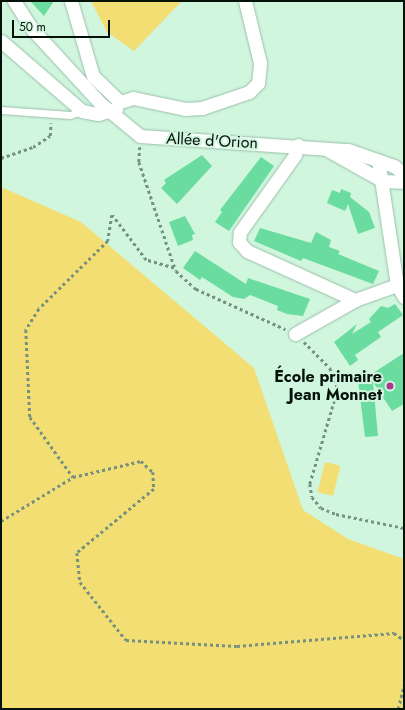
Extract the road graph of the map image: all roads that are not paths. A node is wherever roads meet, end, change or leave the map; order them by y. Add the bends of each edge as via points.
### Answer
1 (14, 1) edge
2 (71, 1) edge
3 (245, 1) edge
4 (1, 41) edge
5 (88, 62) junction
6 (71, 68) junction
7 (117, 107) junction
8 (1, 110) edge
9 (82, 111) junction
10 (298, 145) junction
11 (321, 146) junction
12 (378, 160) junction
13 (404, 174) edge
14 (383, 181) junction
15 (404, 182) edge
16 (397, 285) junction
17 (404, 296) edge
18 (355, 300) junction
19 (295, 334) road end

1 - 6 street via 32,29
2 - 5 street
3 - 7 street via 260,63 258,84 249,92 202,108 185,109 133,98
4 - 9 street
5 - 6 street via 82,68
5 - 7 street via 93,76
6 - 7 street via 100,103
7 - 9 street via 98,114
7 - 10 street, Allée d'Orion via 129,129 140,136
8 - 9 lane via 52,114
10 - 11 street, Allée d'Orion
10 - 18 street via 295,155 240,232 239,242 247,251
11 - 12 street, Allée d'Orion via 348,150
11 - 14 street, Allée d'Orion
12 - 13 street, Allée d'Orion
12 - 14 street
14 - 15 street, Allée d'Orion
14 - 16 street
16 - 17 street
16 - 18 street
18 - 19 street

